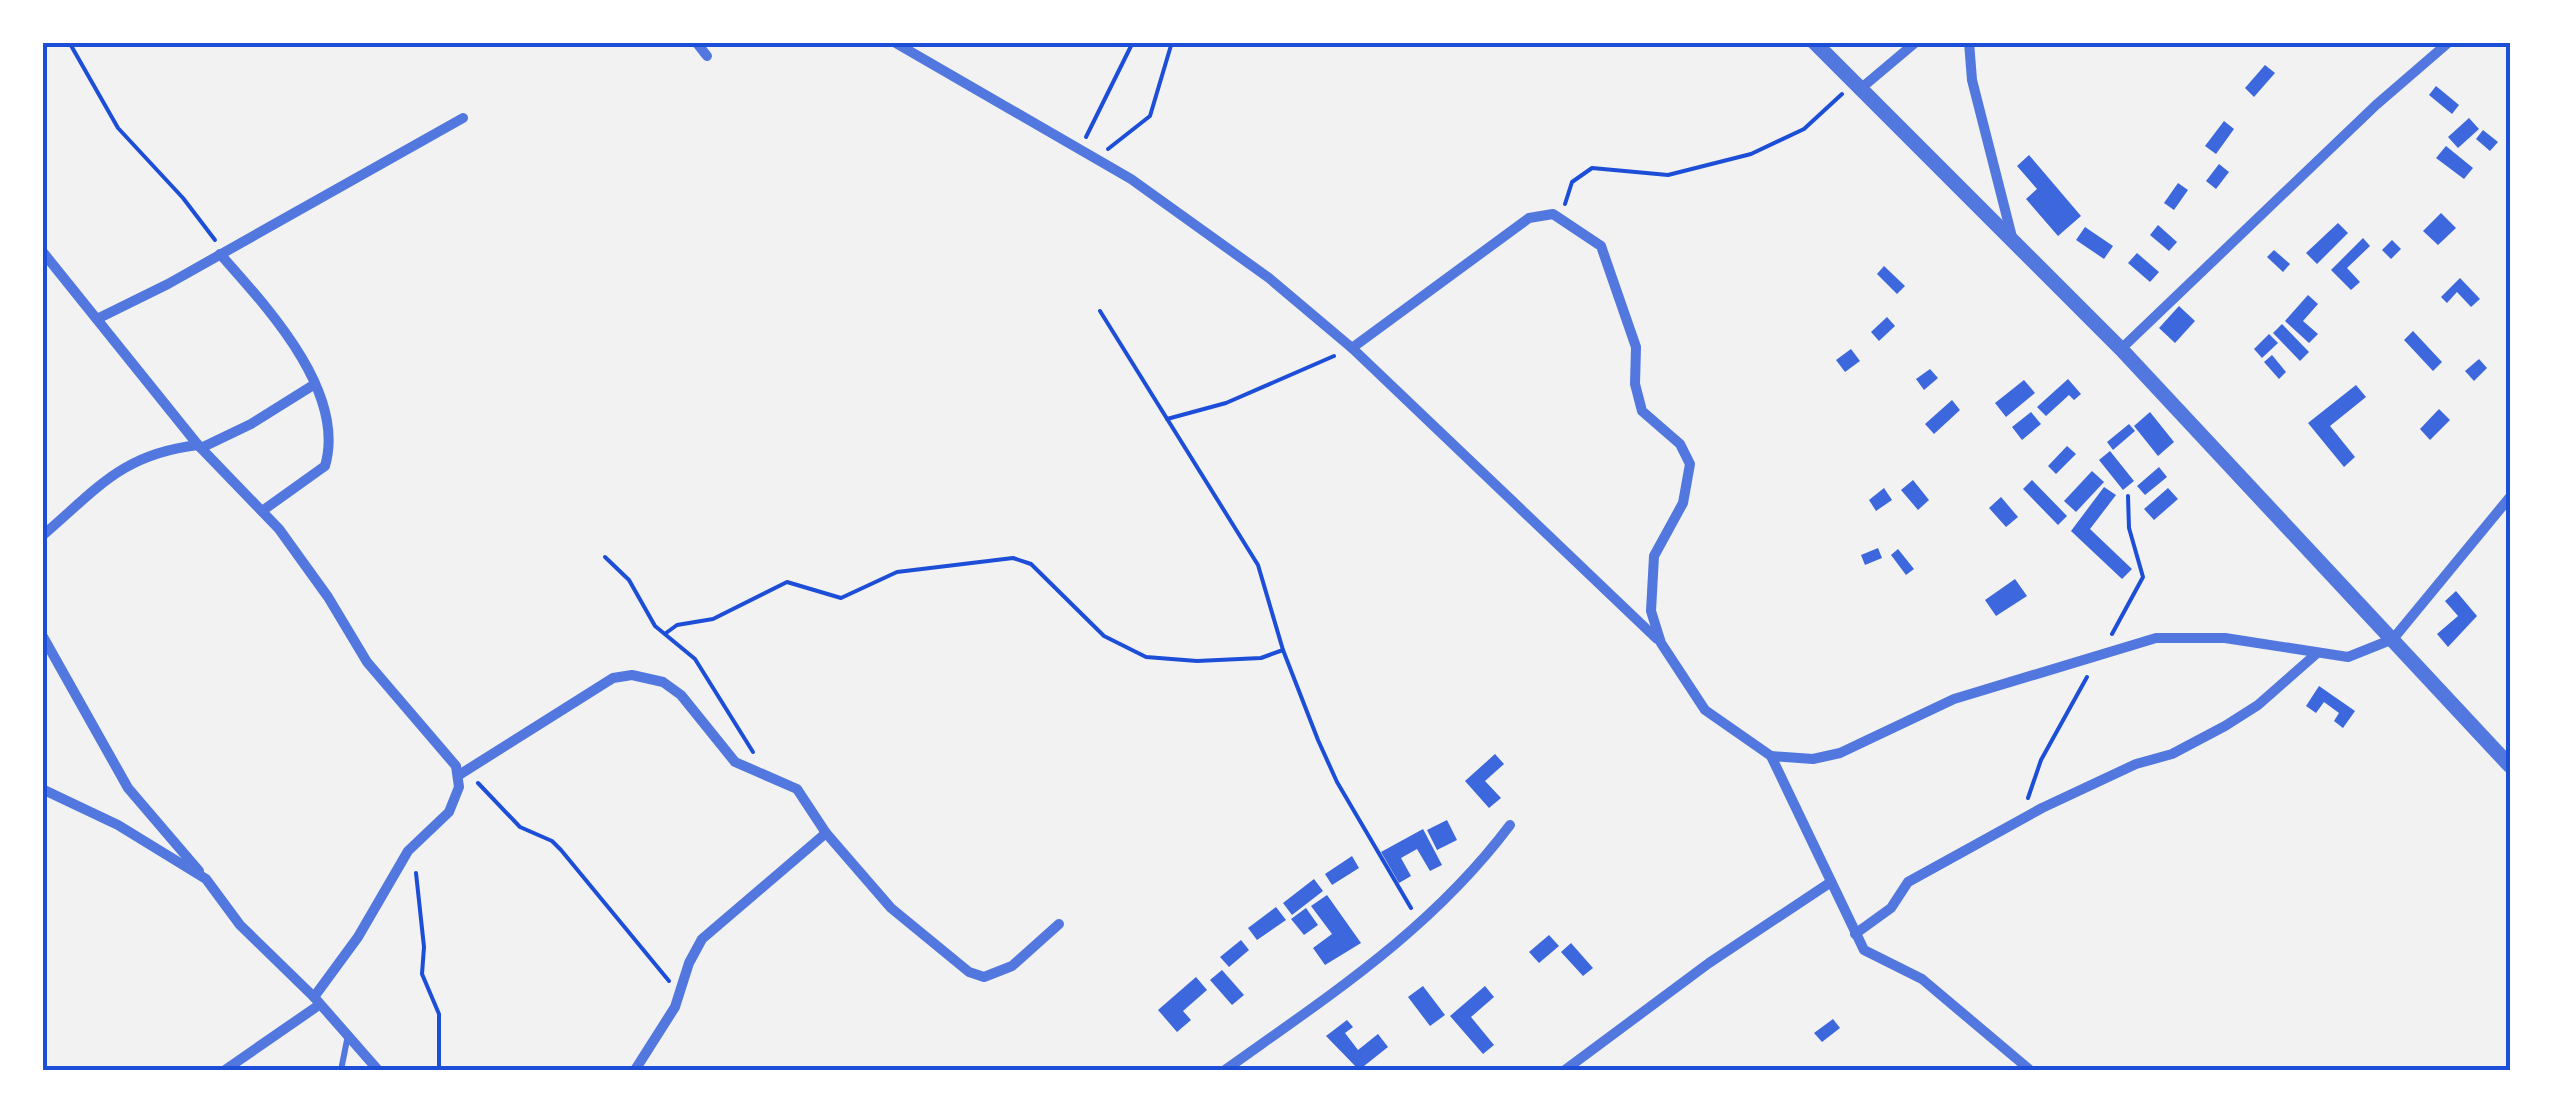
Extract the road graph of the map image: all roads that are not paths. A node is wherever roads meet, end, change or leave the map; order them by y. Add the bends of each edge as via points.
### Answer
1 (696, 42) edge
2 (894, 42) edge
3 (1814, 42) edge
4 (1916, 42) edge
5 (1969, 42) edge
6 (2449, 42) edge
7 (707, 56) dead end
8 (1856, 87) junction
9 (463, 118) dead end
10 (2014, 244) junction
11 (42, 251) edge
12 (222, 253) junction
13 (99, 318) junction
14 (1352, 348) junction
15 (2121, 349) junction
16 (314, 384) junction
17 (200, 447) junction
18 (2510, 497) edge
19 (262, 510) junction
20 (42, 536) edge
21 (42, 636) edge
22 (2393, 639) junction
23 (1661, 643) junction
24 (2316, 654) junction
25 (2507, 754) edge
26 (1771, 756) junction
27 (463, 772) junction
28 (42, 788) edge
29 (1510, 825) dead end
30 (826, 832) junction
31 (206, 880) junction
32 (1831, 882) junction
33 (1060, 924) dead end
34 (1855, 934) junction
35 (316, 1001) junction
36 (348, 1040) junction
37 (225, 1070) edge
38 (341, 1070) edge
39 (378, 1070) edge
40 (635, 1070) edge
41 (1225, 1070) edge
42 (1565, 1070) edge
43 (2030, 1070) edge

1 - 7 street
2 - 14 street via 1192,218
3 - 8 street
4 - 8 street
5 - 10 street via 1972,80
6 - 15 street
8 - 10 street
9 - 12 street
10 - 15 street
11 - 13 street
12 - 13 street
12 - 16 street via 289,338
13 - 17 street
14 - 23 street
14 - 23 street via 1529,218 1560,218 1601,246 1636,347 1642,411 1680,444 1690,464 1683,503 1654,556 1651,611
15 - 22 street
16 - 17 street
16 - 19 street via 327,437 325,466
17 - 19 street
17 - 20 street via 154,452 125,466
18 - 22 street
19 - 27 street via 304,562 366,662
21 - 31 street via 128,788
22 - 24 street via 2348,657
22 - 25 street
23 - 26 street via 1705,710
24 - 26 street via 2225,638 2156,638 1954,699 1840,753
24 - 34 street via 2225,726 2042,808 1908,882 1892,908
26 - 32 street
27 - 30 street via 613,678 632,675 663,682 681,695 735,762 797,788
27 - 35 street via 449,812 414,843
28 - 31 street
29 - 41 street via 1471,877 1422,925
30 - 33 street via 891,908 970,972 984,977 1012,966
30 - 40 street via 719,920 689,963 652,1050
31 - 35 street
32 - 34 street
32 - 42 street
34 - 43 street via 1872,957 1922,979
35 - 36 street
35 - 37 street
36 - 38 lane
36 - 39 street

